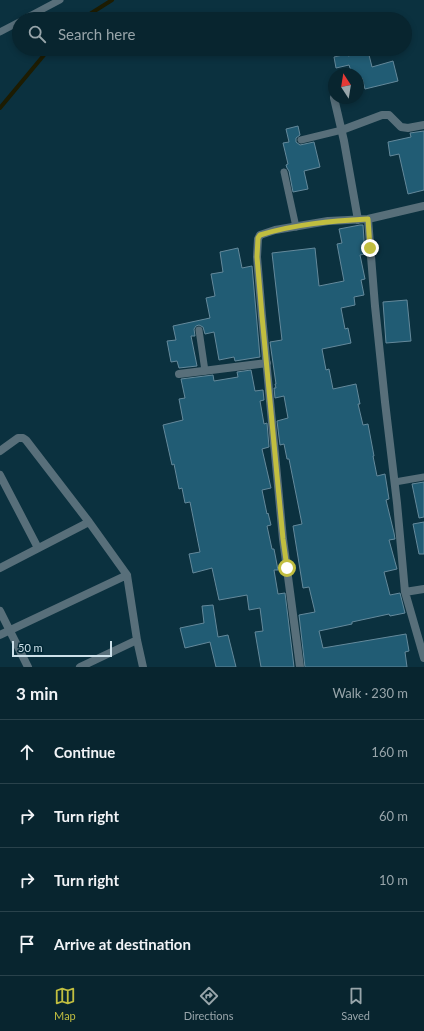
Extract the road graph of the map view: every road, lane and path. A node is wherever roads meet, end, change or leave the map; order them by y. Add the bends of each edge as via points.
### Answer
1 (60, 0) edge
2 (37, 12) edge
3 (12, 26) edge
4 (0, 32) edge
5 (336, 104) edge
6 (424, 125) edge
7 (342, 130) junction
8 (301, 140) dead end
9 (284, 172) dead end
10 (424, 206) edge
11 (368, 219) junction
12 (358, 220) junction
13 (296, 226) junction
14 (199, 330) dead end
15 (266, 364) junction
16 (205, 371) junction
17 (179, 374) dead end
18 (0, 451) edge
19 (0, 475) edge
20 (424, 477) edge
21 (394, 482) junction
22 (89, 522) junction
23 (38, 548) junction
24 (0, 568) edge
25 (127, 575) junction
26 (424, 589) edge
27 (405, 592) junction
28 (0, 611) edge
29 (10, 630) junction
30 (0, 635) edge
31 (137, 640) junction
32 (424, 658) edge
33 (28, 667) edge
34 (80, 667) edge
35 (143, 667) edge
36 (300, 667) edge

1 - 2 lane
3 - 4 lane
5 - 7 street
6 - 7 street via 401,127 389,114 382,114
7 - 8 lane
7 - 12 street
9 - 13 lane
10 - 11 street
11 - 12 street
11 - 21 street
12 - 13 street
13 - 15 street via 267,232 258,238 257,257
14 - 16 lane
15 - 16 street
15 - 36 street via 283,539
16 - 17 street
18 - 22 street via 18,438 26,440
19 - 23 street
20 - 21 lane
21 - 27 street
22 - 23 street
22 - 25 street
23 - 24 street
25 - 29 street
25 - 31 street
26 - 27 street
27 - 32 street
28 - 29 street
29 - 30 street
29 - 33 street
31 - 34 street
31 - 35 street

